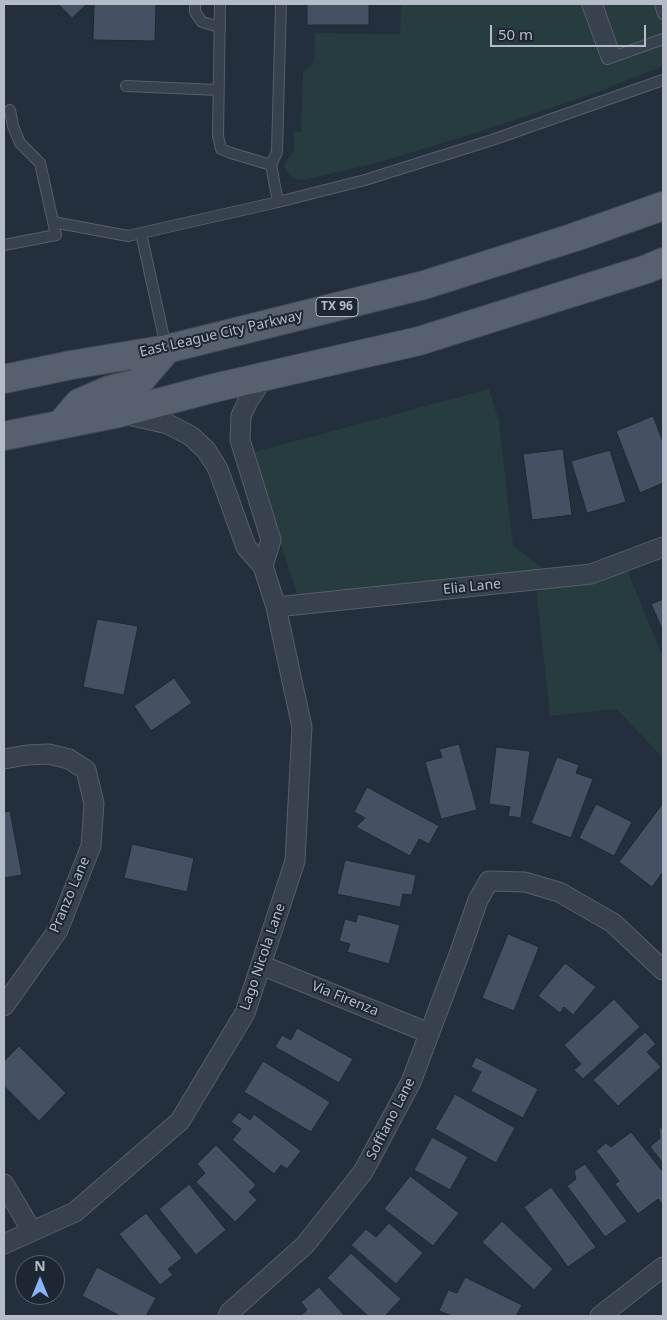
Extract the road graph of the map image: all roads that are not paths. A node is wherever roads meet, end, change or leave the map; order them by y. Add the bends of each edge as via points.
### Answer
1 (196, 4) edge
2 (220, 4) edge
3 (281, 4) edge
4 (587, 4) edge
5 (597, 4) edge
6 (660, 4) edge
7 (663, 14) edge
8 (220, 28) junction
9 (663, 39) edge
10 (615, 56) junction
11 (663, 80) edge
12 (126, 86) dead end
13 (218, 90) junction
14 (10, 110) dead end
15 (271, 165) junction
16 (278, 202) junction
17 (663, 206) edge
18 (53, 222) junction
19 (141, 233) junction
20 (4, 245) edge
21 (663, 262) edge
22 (167, 349) junction
23 (264, 377) junction
24 (4, 379) edge
25 (118, 413) junction
26 (61, 424) junction
27 (4, 436) edge
28 (663, 547) edge
29 (263, 566) junction
30 (276, 608) junction
31 (4, 759) edge
32 (261, 965) junction
33 (663, 970) edge
34 (4, 1006) edge
35 (429, 1034) junction
36 (4, 1184) edge
37 (32, 1231) junction
38 (4, 1244) edge
39 (663, 1267) edge
40 (228, 1316) edge
41 (600, 1316) edge

1 - 8 lane via 196,12 202,22
2 - 8 lane
3 - 15 lane via 277,152
4 - 10 lane via 607,59
5 - 10 lane
6 - 7 lane
8 - 13 lane
9 - 10 lane
11 - 16 lane via 365,180
12 - 13 lane
13 - 15 lane via 221,149
14 - 18 lane via 20,143 40,163
15 - 16 lane
16 - 19 lane
17 - 22 main road, East League City Parkway / TX 96 via 424,285
18 - 19 lane via 128,236
18 - 20 lane via 56,235
19 - 22 lane
21 - 23 main road via 419,341
22 - 24 main road, East League City Parkway / TX 96
22 - 26 main road via 138,383 109,390 79,403
23 - 25 main road
23 - 29 street via 241,416 240,440 271,540
25 - 26 main road
25 - 29 street, Lago Nicola Lane via 168,424 191,436 206,450 218,469 246,546
26 - 27 main road
28 - 30 street, Elia Lane via 592,574
29 - 30 street, Lago Nicola Lane
30 - 32 street, Lago Nicola Lane via 302,727 295,861
31 - 34 street, Pranzo Lane via 27,754 49,754 69,759 86,770 94,803 91,846 58,930
32 - 35 street, Via Firenza
32 - 37 street, Lago Nicola Lane via 245,1013 180,1121 75,1212
33 - 35 street, Soffiano Lane via 613,923 559,892 525,882 489,881 478,900
35 - 40 street, Soffiano Lane via 411,1082 363,1172 305,1244
36 - 37 street
37 - 38 street, Lago Nicola Lane
39 - 41 street

